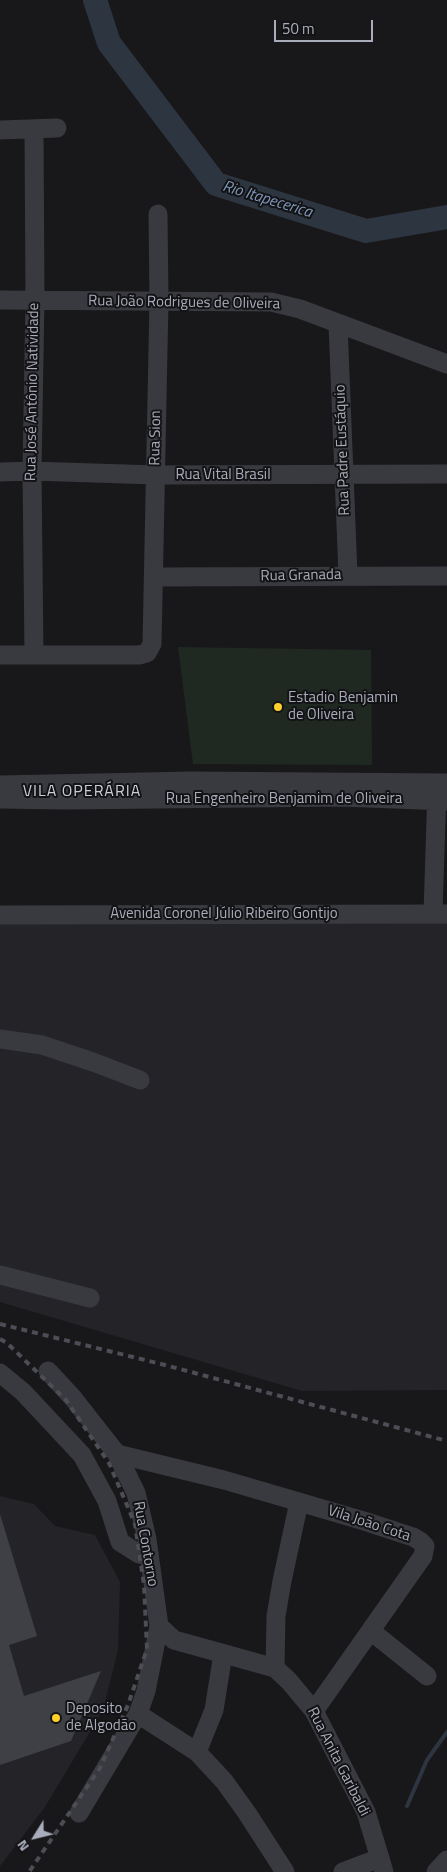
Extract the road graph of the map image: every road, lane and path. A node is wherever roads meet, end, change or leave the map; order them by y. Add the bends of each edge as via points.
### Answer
1 (58, 128) dead end
2 (34, 129) junction
3 (0, 130) edge
4 (158, 214) dead end
5 (0, 300) edge
6 (34, 300) junction
7 (159, 301) junction
8 (338, 324) junction
9 (447, 364) edge
10 (32, 471) junction
11 (0, 472) edge
12 (447, 474) edge
13 (156, 475) junction
14 (344, 475) junction
15 (348, 576) junction
16 (447, 576) edge
17 (154, 577) junction
18 (0, 655) edge
19 (34, 655) junction
20 (0, 785) edge
21 (22, 792) junction
22 (442, 792) edge
23 (0, 799) edge
24 (440, 913) edge
25 (0, 915) edge
26 (0, 1039) edge
27 (140, 1080) dead end
28 (0, 1275) edge
29 (90, 1298) dead end
30 (48, 1371) dead end
31 (0, 1373) edge
32 (117, 1454) junction
33 (300, 1502) junction
34 (149, 1556) junction
35 (158, 1626) junction
36 (370, 1631) junction
37 (224, 1654) junction
38 (276, 1668) junction
39 (427, 1676) dead end
40 (314, 1711) junction
41 (138, 1714) junction
42 (197, 1752) junction
43 (79, 1813) dead end
44 (447, 1860) edge
45 (382, 1865) edge
46 (285, 1872) edge
47 (343, 1872) edge
48 (436, 1872) edge

1 - 2 street
2 - 3 street
2 - 6 street, Rua José Antônio Natividade
4 - 7 street, Rua Sion
5 - 6 street, Rua João Rodrigues de Oliveira
6 - 7 street, Rua João Rodrigues de Oliveira
6 - 10 street, Rua José Antônio Natividade
7 - 8 street, Rua João Rodrigues de Oliveira via 271,302
7 - 13 street, Rua Sion
8 - 9 street, Rua João Rodrigues de Oliveira
8 - 14 street, Rua Padre Eustáquio
10 - 11 street, Rua Vital Brasil
10 - 13 street, Rua Vital Brasil
10 - 19 street, Rua José Antônio Natividade
12 - 14 street, Rua Vital Brasil
13 - 14 street, Rua Vital Brasil
13 - 17 street, Rua Sion
14 - 15 street, Rua Padre Eustáquio
15 - 16 street, Rua Granada
15 - 17 street, Rua Granada
17 - 19 street, Rua Sion via 152,644 147,653
18 - 19 street
20 - 21 street, Rua Engenheiro Benjamim de Oliveira
21 - 22 street, Rua Engenheiro Benjamim de Oliveira via 341,797
21 - 23 street, Rua Engenheiro Benjamim de Oliveira
22 - 24 street
24 - 25 street, Avenida Coronel Júlio Ribeiro Gontijo
26 - 27 street via 42,1045
28 - 29 street
30 - 32 street, Rua Contorno
31 - 34 street via 82,1456 107,1501 120,1542 139,1554
32 - 33 street, Vila João Cota
32 - 34 street, Rua Contorno via 136,1493
33 - 36 street, Vila João Cota via 412,1537 425,1546 423,1556
33 - 38 street via 276,1616
34 - 35 street, Rua Contorno
35 - 37 street via 174,1640
35 - 41 street, Rua Contorno via 146,1691
36 - 39 street
36 - 40 street, Vila João Cota
37 - 38 street
37 - 42 street via 214,1710
38 - 40 street, Rua Anita Garibaldi
40 - 45 street, Rua Anita Garibaldi via 366,1812
41 - 42 street
41 - 43 street, Rua Contorno
42 - 46 street via 224,1781
44 - 48 street
45 - 47 street

